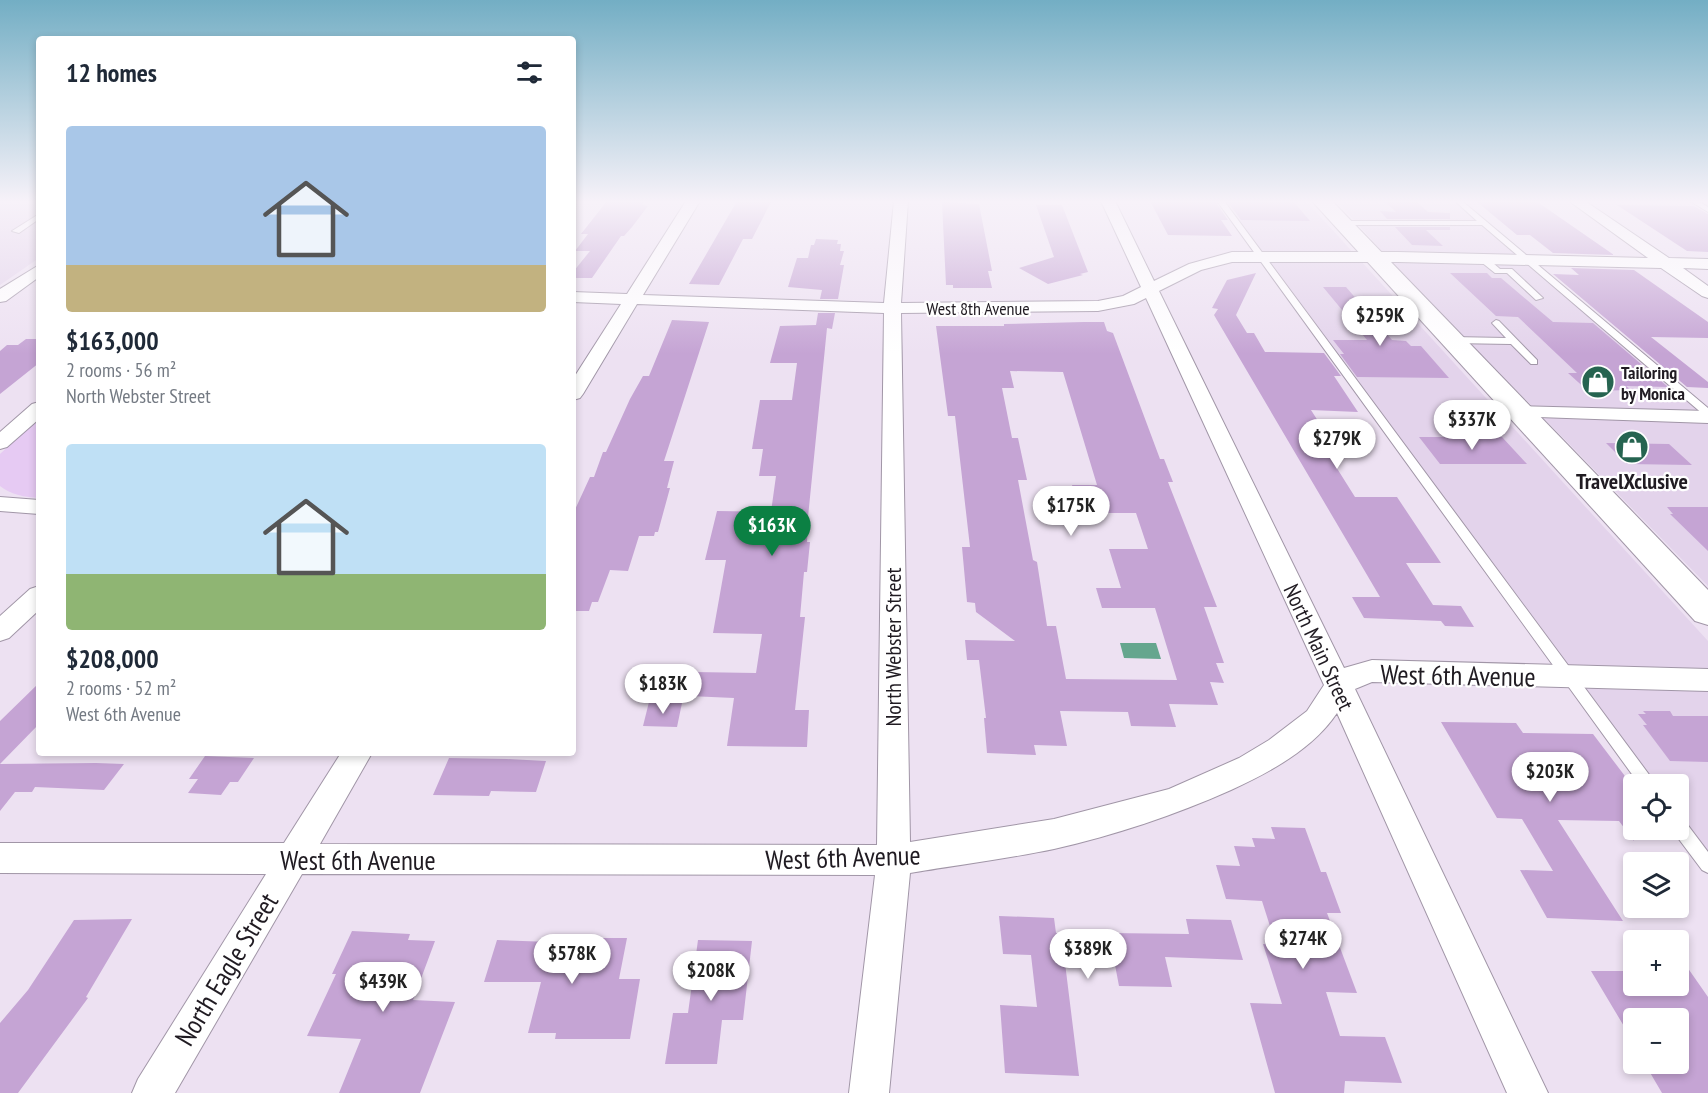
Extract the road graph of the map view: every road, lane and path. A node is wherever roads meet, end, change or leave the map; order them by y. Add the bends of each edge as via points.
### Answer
1 (661, 252) edge
2 (896, 252) edge
3 (1132, 252) edge
4 (1258, 252) edge
5 (1367, 252) edge
6 (1518, 252) edge
7 (1649, 252) edge
8 (1261, 256) junction
9 (1372, 257) junction
10 (1483, 258) junction
11 (1527, 260) junction
12 (1665, 263) junction
13 (1708, 264) edge
14 (36, 272) edge
15 (1150, 289) junction
16 (1708, 293) edge
17 (0, 297) edge
18 (576, 297) edge
19 (632, 298) junction
20 (1539, 298) dead end
21 (891, 308) junction
22 (1496, 323) dead end
23 (1450, 340) junction
24 (1513, 341) junction
25 (1534, 362) dead end
26 (576, 389) edge
27 (36, 411) edge
28 (1518, 412) junction
29 (1708, 415) edge
30 (0, 443) edge
31 (0, 504) edge
32 (36, 507) edge
33 (36, 599) edge
34 (1708, 612) edge
35 (0, 631) edge
36 (1570, 678) junction
37 (1708, 680) edge
38 (1339, 686) junction
39 (355, 756) edge
40 (1641, 774) edge
41 (1689, 840) edge
42 (0, 858) edge
43 (292, 860) junction
44 (894, 860) junction
45 (1708, 865) edge
46 (152, 1093) edge
47 (869, 1093) edge
48 (1528, 1093) edge

1 - 19 street
2 - 21 street, North Webster Street
3 - 15 street, North Main Street
4 - 8 lane
5 - 9 main road
6 - 11 lane
7 - 12 street
8 - 9 street, West 8th Avenue
8 - 15 street, West 8th Avenue via 1207,262
8 - 36 lane
9 - 10 street, West 8th Avenue
9 - 23 main road
10 - 11 street, West 8th Avenue
10 - 20 lane via 1498,271 1509,271
11 - 12 street, West 8th Avenue
11 - 29 lane
12 - 13 street, West 8th Avenue
12 - 16 street
14 - 17 street
15 - 21 street, West 8th Avenue via 1128,300 1081,307
15 - 38 street, North Main Street
18 - 19 street, West 8th Avenue
19 - 21 street, West 8th Avenue
19 - 26 street
21 - 44 street, North Webster Street
22 - 24 lane
23 - 24 lane
23 - 28 main road
24 - 25 lane
27 - 30 street
28 - 29 street
28 - 34 main road
31 - 32 street
33 - 35 street
36 - 37 street, West 6th Avenue
36 - 38 street, West 6th Avenue via 1372,671 1353,675
36 - 40 lane
38 - 44 street, West 6th Avenue via 1317,719 1280,749 1174,801 1054,834
38 - 48 street, North Main Street
39 - 43 street, North Eagle Street
41 - 45 lane
42 - 43 street, West 6th Avenue
43 - 44 street, West 6th Avenue
43 - 46 street, North Eagle Street
44 - 47 street, North Webster Street

